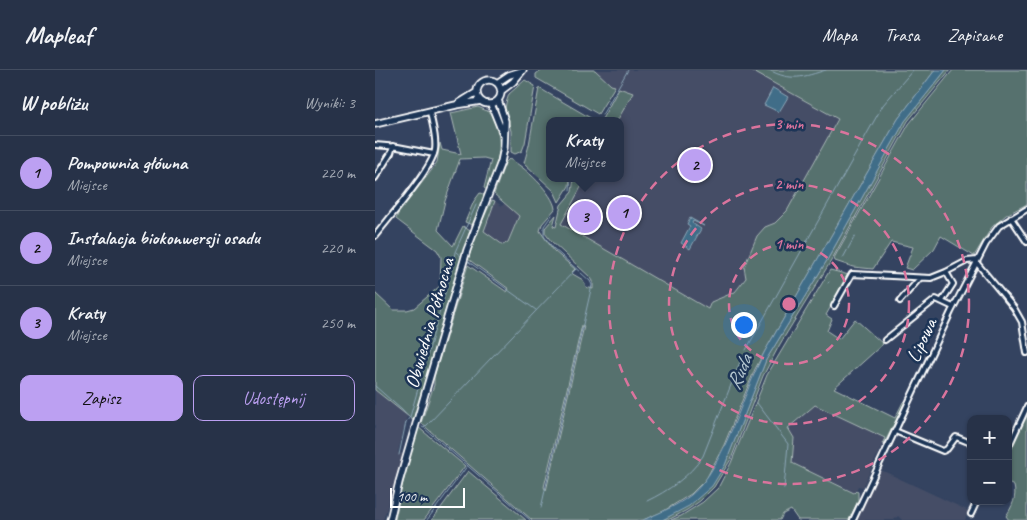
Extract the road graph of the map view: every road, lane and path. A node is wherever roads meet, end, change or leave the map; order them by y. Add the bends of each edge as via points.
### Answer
1 (523, 70) edge
2 (497, 83) junction
3 (501, 91) junction
4 (477, 92) junction
5 (499, 100) junction
6 (481, 101) junction
7 (491, 104) junction
8 (456, 105) junction
9 (430, 112) junction
10 (375, 124) edge
11 (504, 137) junction
12 (375, 145) edge
13 (393, 146) junction
14 (434, 154) junction
15 (375, 178) edge
16 (1027, 209) edge
17 (1011, 218) junction
18 (375, 236) edge
19 (1027, 242) edge
20 (977, 261) junction
21 (947, 272) junction
22 (920, 278) junction
23 (900, 301) dead end
24 (942, 301) junction
25 (834, 306) dead end
26 (953, 307) junction
27 (885, 340) dead end
28 (1027, 352) edge
29 (1027, 407) edge
30 (895, 431) junction
31 (1012, 439) edge
32 (967, 442) edge
33 (975, 505) edge
34 (971, 514) dead end
35 (391, 520) edge
36 (853, 520) edge

1 - 2 main road
1 - 3 main road
2 - 3 main road
2 - 4 main road via 483,82
3 - 5 main road
4 - 6 main road
4 - 8 main road
5 - 7 main road
5 - 11 main road, Obwiednia Północna via 505,121
6 - 7 main road
6 - 8 main road
7 - 11 main road, Obwiednia Północna
8 - 9 main road
9 - 10 main road
9 - 14 street
11 - 35 main road, Obwiednia Północna via 501,162 467,250
12 - 13 street
13 - 14 street
13 - 15 street
14 - 18 street via 426,170
16 - 17 street, Lipowa
17 - 19 street
17 - 20 street, Lipowa via 993,232
20 - 21 street via 967,261
20 - 26 street, Lipowa
20 - 28 street via 1022,322
21 - 22 street
21 - 24 street via 953,284
22 - 23 street
22 - 25 street via 852,274
24 - 26 street
24 - 27 street via 936,299
26 - 30 street, Lipowa
29 - 31 street
30 - 32 street via 943,451 955,437
30 - 36 street, Lipowa
33 - 34 street

